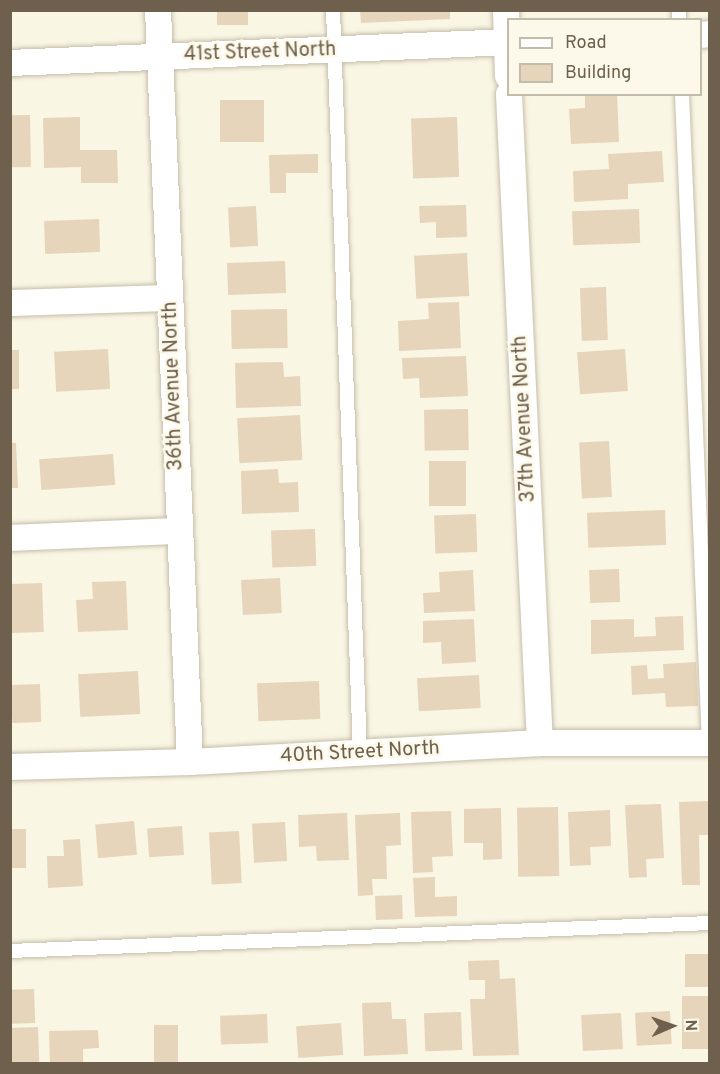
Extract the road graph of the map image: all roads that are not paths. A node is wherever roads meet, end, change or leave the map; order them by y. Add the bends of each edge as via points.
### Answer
1 (158, 10) edge
2 (333, 10) edge
3 (506, 10) edge
4 (507, 26) edge
5 (507, 42) edge
6 (334, 50) junction
7 (160, 58) junction
8 (10, 63) edge
9 (509, 96) edge
10 (682, 96) edge
11 (170, 298) junction
12 (10, 303) edge
13 (180, 531) junction
14 (10, 538) edge
15 (540, 743) junction
16 (709, 743) edge
17 (360, 753) junction
18 (190, 762) junction
19 (10, 767) edge
20 (710, 922) edge
21 (10, 951) edge

1 - 7 street, 36th Avenue North
2 - 6 lane
3 - 4 street
5 - 6 street, 41st Street North
6 - 7 street, 41st Street North
6 - 17 lane
7 - 8 street, 41st Street North
7 - 11 street, 36th Avenue North
9 - 15 street, 37th Avenue North
10 - 16 lane
11 - 12 street
11 - 13 street, 36th Avenue North
13 - 14 street
13 - 18 street, 36th Avenue North
15 - 16 street, 40th Street North
15 - 17 street, 40th Street North
17 - 18 street, 40th Street North
18 - 19 street, 40th Street North
20 - 21 lane

